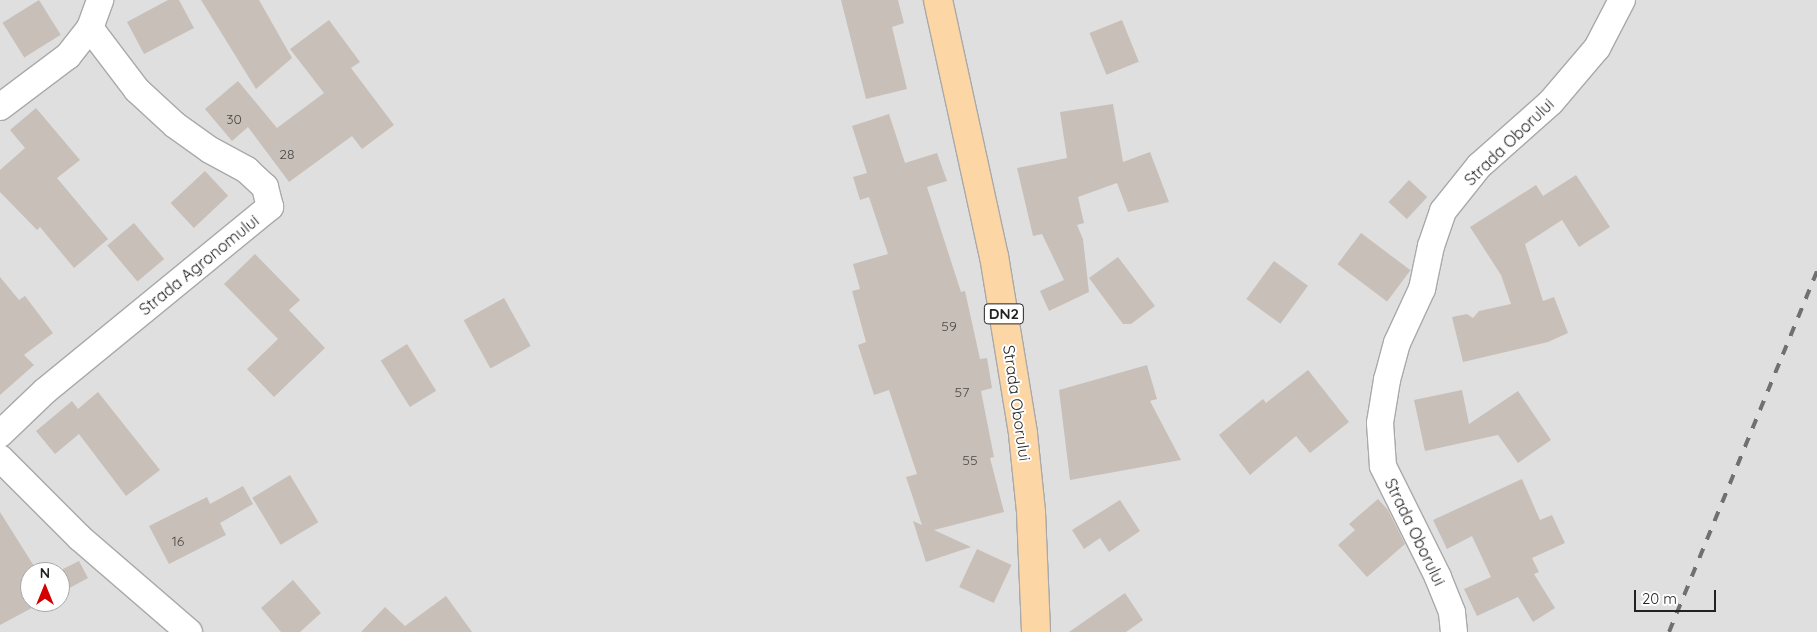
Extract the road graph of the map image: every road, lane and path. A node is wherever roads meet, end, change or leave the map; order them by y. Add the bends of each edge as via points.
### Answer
1 (100, 0) edge
2 (938, 0) edge
3 (1622, 0) edge
4 (90, 28) junction
5 (0, 107) edge
6 (0, 434) edge
7 (0, 458) edge
8 (188, 632) edge
9 (1036, 632) edge
10 (1454, 632) edge

1 - 4 street
2 - 9 main road, Strada Oborului / DN2 via 994,256 1022,425 1031,512
3 - 10 street, Strada Oborului via 1597,48 1551,102 1479,166 1443,211 1430,246 1422,289 1397,343 1387,380 1380,423 1383,466 1438,577 1452,612
4 - 5 street via 68,56
4 - 6 street, Strada Agronomului via 137,90 175,125 210,150 247,170 265,187 270,206 45,390
7 - 8 street via 80,538

